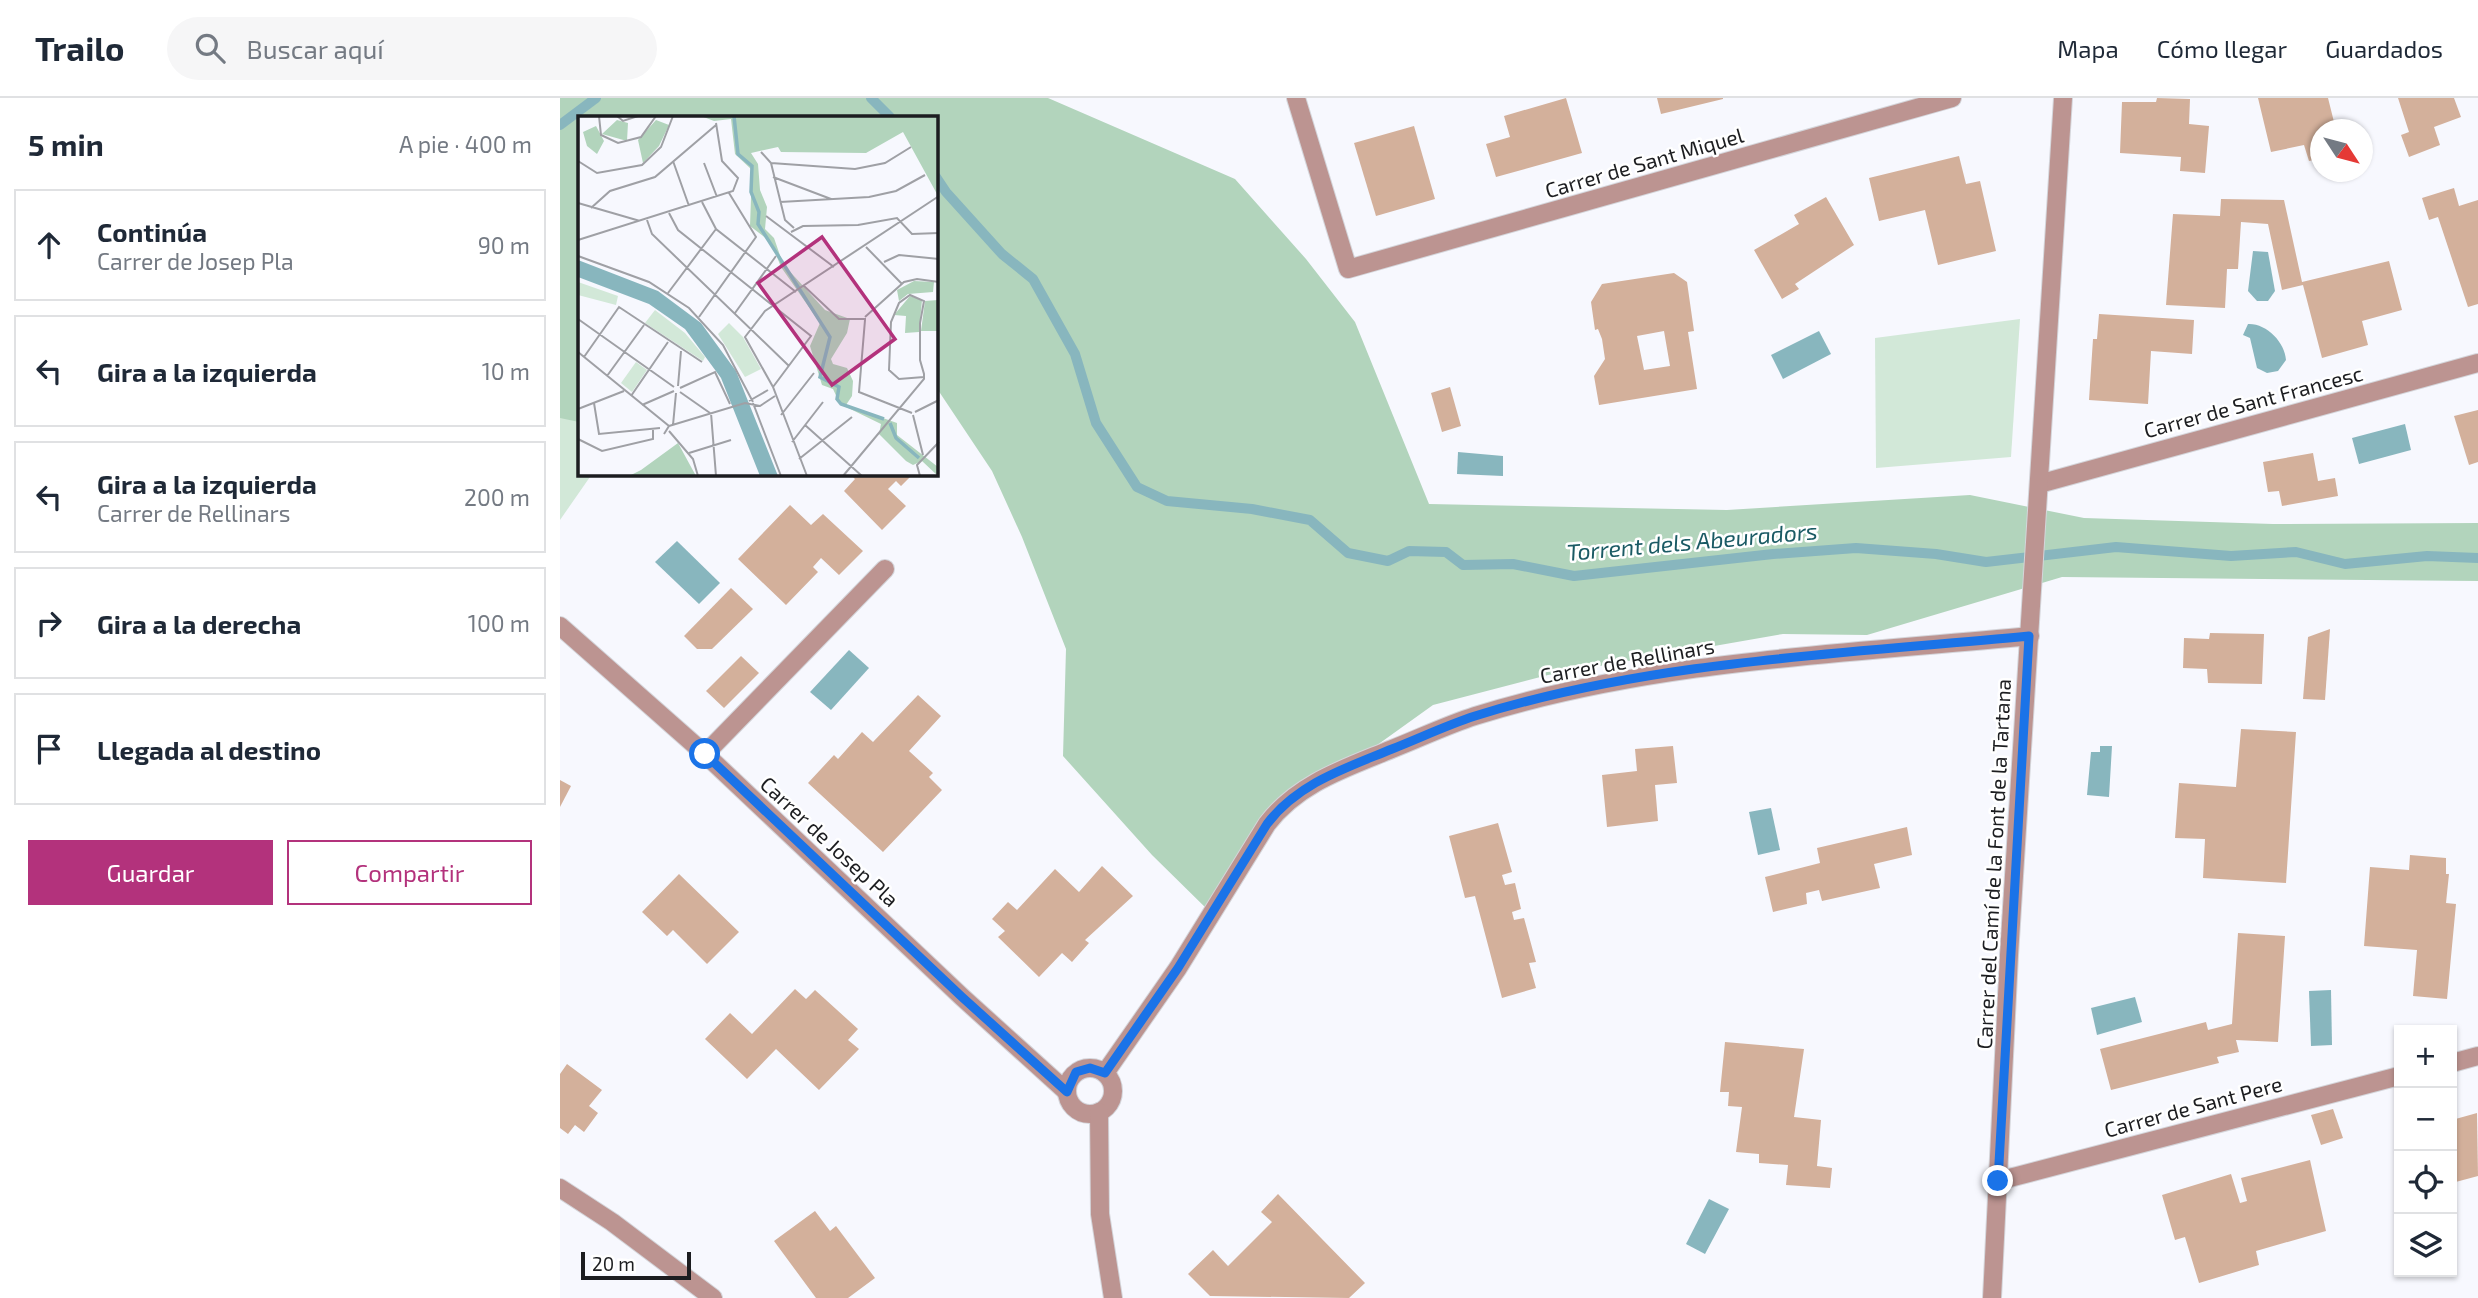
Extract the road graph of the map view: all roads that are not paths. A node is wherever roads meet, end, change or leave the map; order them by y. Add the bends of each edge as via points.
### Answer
1 (1296, 98) edge
2 (1952, 98) edge
3 (2063, 98) edge
4 (2478, 363) edge
5 (2039, 484) junction
6 (886, 569) dead end
7 (560, 626) edge
8 (2029, 636) junction
9 (705, 754) junction
10 (2478, 1056) edge
11 (2457, 1062) edge
12 (1105, 1073) junction
13 (2394, 1077) edge
14 (1067, 1092) junction
15 (1099, 1112) junction
16 (1998, 1181) junction
17 (560, 1188) edge
18 (713, 1298) edge
19 (1113, 1298) edge
20 (1992, 1298) edge

1 - 2 street, Carrer de Sant Miquel via 1348,269
3 - 5 street, Carrer del Camí de la Font de la Tartana
4 - 5 street, Carrer de Sant Francesc
5 - 8 street, Carrer del Camí de la Font de la Tartana
6 - 9 street
7 - 9 street, Carrer de Josep Pla
8 - 12 street, Carrer de Rellinars via 1746,662 1560,694 1474,716 1315,781 1274,815
8 - 16 street, Carrer del Camí de la Font de la Tartana
9 - 14 street, Carrer de Josep Pla
10 - 11 street
12 - 14 street via 1090,1068 1076,1072
12 - 15 street via 1113,1094
13 - 16 street, Carrer de Sant Pere
14 - 15 street via 1077,1111
15 - 19 street via 1100,1214
16 - 20 street, Carrer del Camí de la Font de la Tartana
17 - 18 street

